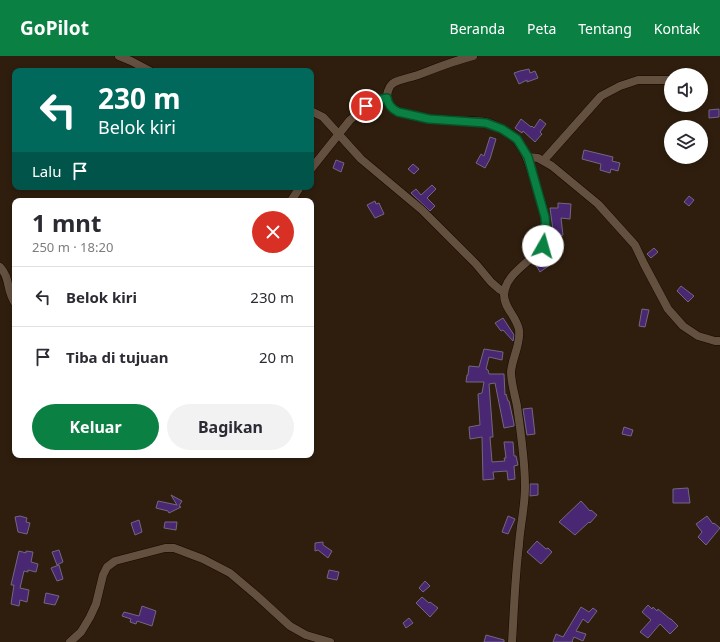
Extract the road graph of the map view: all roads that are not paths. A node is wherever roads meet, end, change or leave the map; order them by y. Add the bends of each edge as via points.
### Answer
1 (119, 56) edge
2 (473, 56) edge
3 (145, 68) edge
4 (664, 80) edge
5 (387, 98) junction
6 (314, 112) edge
7 (338, 133) junction
8 (528, 157) junction
9 (544, 160) junction
10 (314, 165) edge
11 (0, 267) edge
12 (504, 292) junction
13 (12, 298) edge
14 (720, 341) edge
15 (70, 642) edge
16 (330, 642) edge
17 (512, 642) edge

1 - 3 street
2 - 5 street via 398,81 390,87
4 - 9 street via 638,80 601,96
5 - 7 street via 373,101
5 - 8 street via 394,110 411,116 486,123 502,129 517,139
6 - 7 street via 323,116
7 - 10 street
7 - 12 street via 361,159 422,210 491,282
8 - 9 street
8 - 12 street via 545,217 546,231 543,246 509,281
9 - 14 street via 598,204 636,245 668,309 683,326 698,336
11 - 13 street via 6,274
12 - 17 street via 504,300 519,330 511,371 521,436 525,487
15 - 16 street via 81,632 90,617 107,567 122,559 165,548 174,548 203,559 230,574 290,626 306,636

